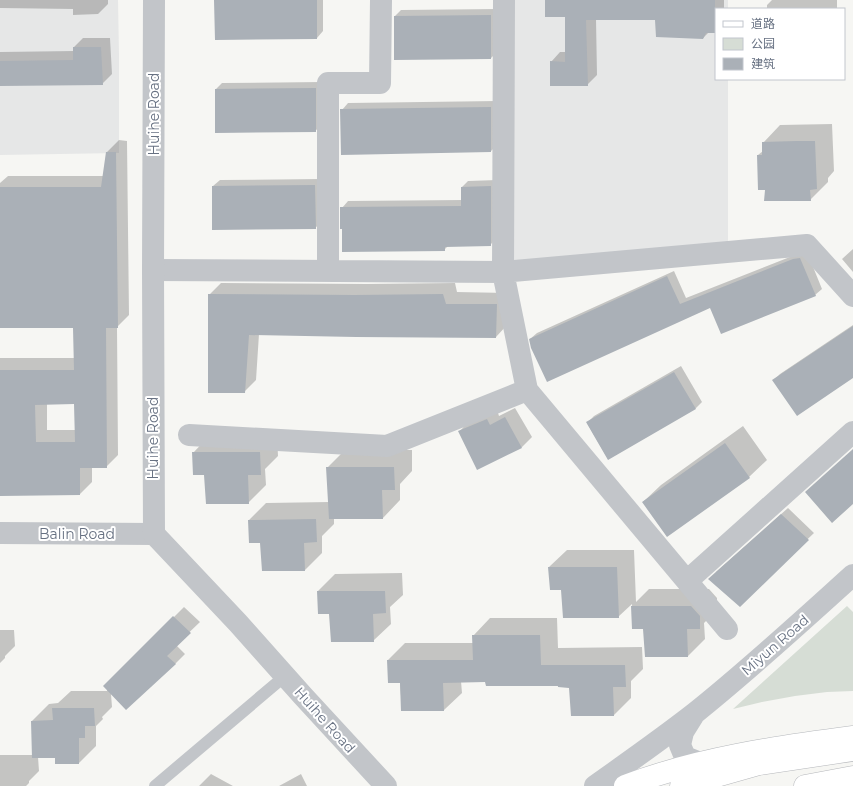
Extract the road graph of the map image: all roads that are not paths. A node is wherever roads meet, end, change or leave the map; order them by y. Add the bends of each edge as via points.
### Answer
1 (154, 0) edge
2 (381, 0) edge
3 (504, 0) edge
4 (153, 270) junction
5 (328, 271) junction
6 (503, 272) junction
7 (853, 296) edge
8 (527, 390) junction
9 (853, 432) edge
10 (188, 435) dead end
11 (0, 534) edge
12 (154, 534) junction
13 (853, 575) edge
14 (687, 581) junction
15 (727, 629) dead end
16 (285, 676) junction
17 (695, 713) junction
18 (853, 737) edge
19 (853, 750) edge
20 (700, 763) junction
21 (853, 777) edge
22 (853, 785) edge
23 (155, 786) edge
24 (386, 786) edge
25 (595, 786) edge
26 (625, 786) edge
27 (681, 786) edge
28 (805, 786) edge
29 (848, 786) edge

1 - 4 street, Huihe Road
2 - 5 street via 380,83 328,83
3 - 6 street
4 - 5 street
4 - 12 street, Huihe Road
5 - 6 street
6 - 7 street via 807,245
6 - 8 street
8 - 10 street via 388,446
8 - 14 street
9 - 14 street
11 - 12 street, Balin Road
12 - 16 street, Huihe Road
13 - 17 street, Miyun Road
14 - 15 street
16 - 23 lane
16 - 24 street, Huihe Road
17 - 20 street, Miyun Road via 682,732 680,745 685,757
17 - 25 street, Miyun Road
18 - 20 main road via 789,745
19 - 27 main road via 759,764
20 - 26 main road
21 - 28 main road
22 - 29 main road

